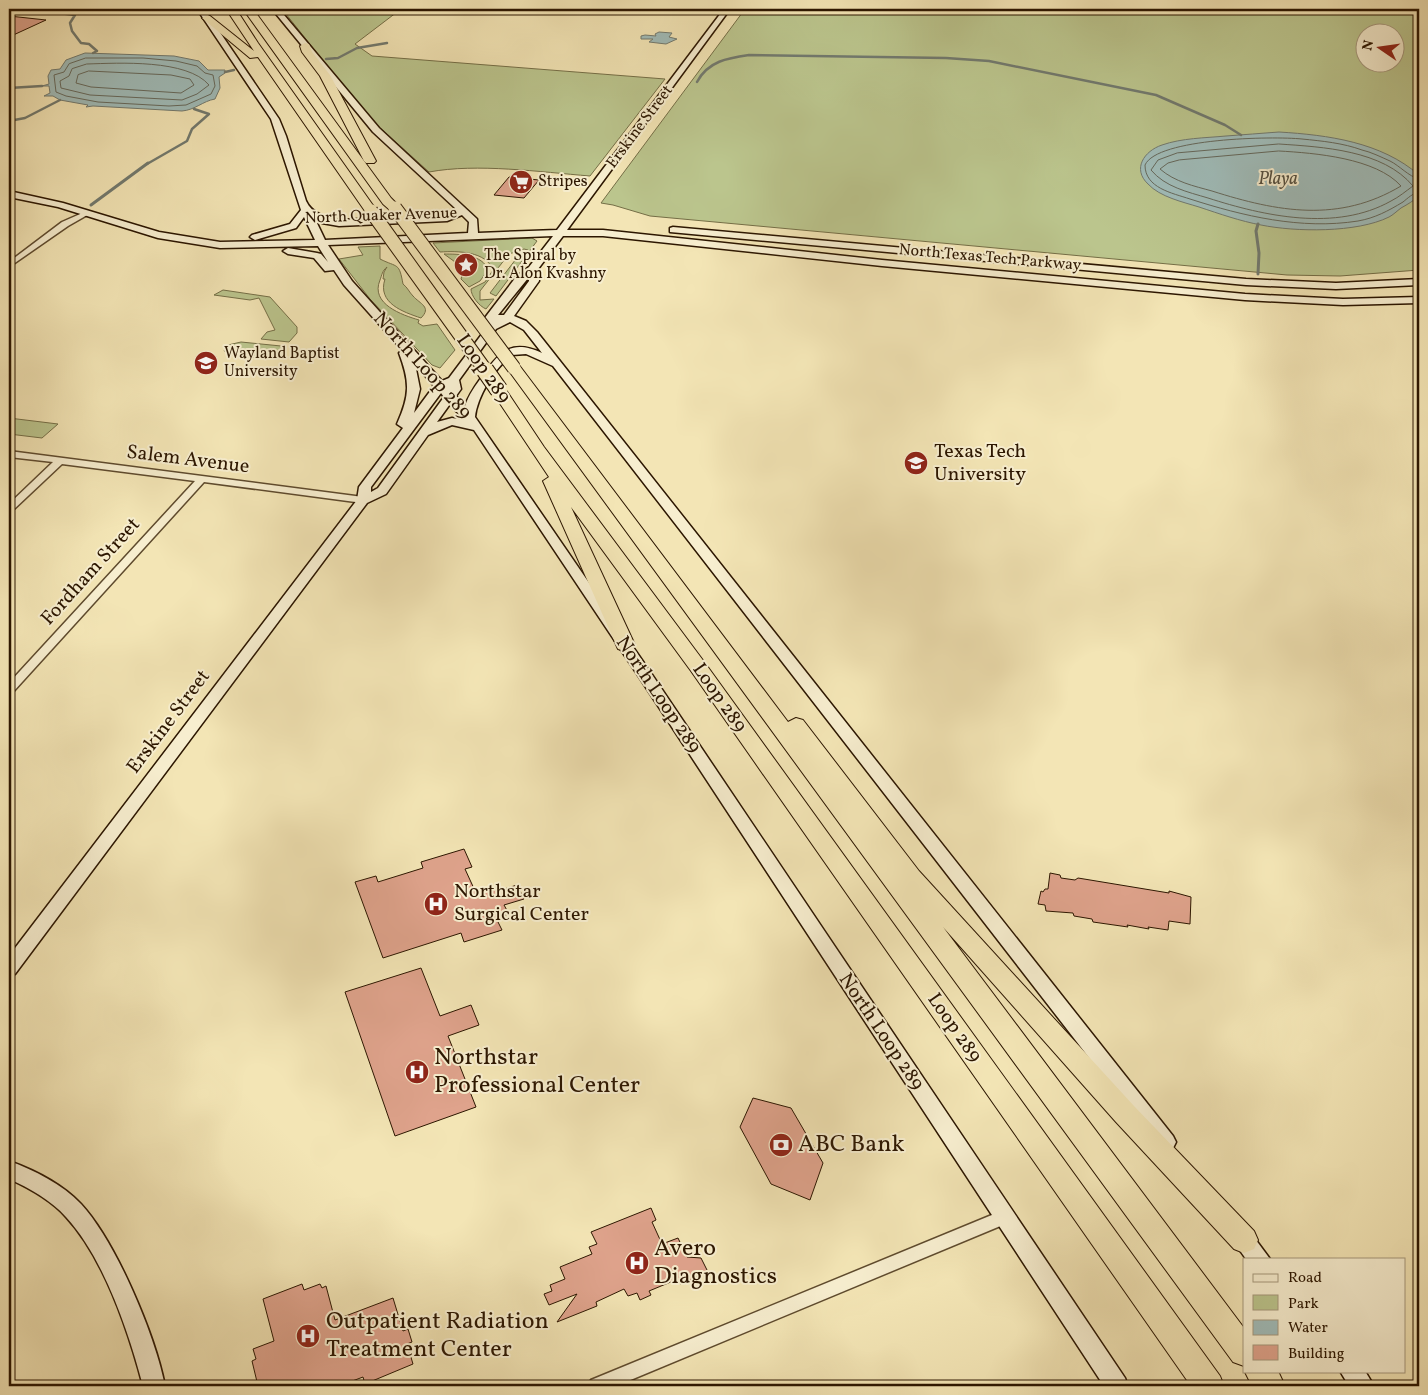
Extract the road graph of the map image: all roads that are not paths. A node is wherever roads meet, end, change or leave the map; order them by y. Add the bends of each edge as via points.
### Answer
1 (231, 9) edge
2 (248, 9) edge
3 (275, 9) edge
4 (727, 9) edge
5 (204, 13) edge
6 (305, 46) junction
7 (304, 114) junction
8 (9, 194) edge
9 (460, 207) junction
10 (395, 208) junction
11 (305, 210) junction
12 (87, 213) junction
13 (566, 223) junction
14 (474, 232) junction
15 (560, 233) junction
16 (255, 237) junction
17 (318, 238) junction
18 (197, 240) junction
19 (220, 245) junction
20 (9, 265) edge
21 (533, 269) junction
22 (1419, 282) edge
23 (348, 283) junction
24 (1419, 300) edge
25 (508, 317) junction
26 (490, 324) junction
27 (402, 345) junction
28 (560, 368) junction
29 (447, 387) junction
30 (474, 422) junction
31 (424, 434) junction
32 (537, 449) junction
33 (9, 454) edge
34 (388, 456) junction
35 (60, 461) junction
36 (202, 479) junction
37 (363, 500) junction
38 (9, 509) edge
39 (624, 645) junction
40 (9, 690) edge
41 (756, 693) junction
42 (9, 969) edge
43 (9, 1170) edge
44 (1004, 1217) junction
45 (1244, 1240) junction
46 (1258, 1258) edge
47 (1243, 1351) edge
48 (1260, 1372) edge
49 (1352, 1372) edge
50 (154, 1386) edge
51 (597, 1386) edge
52 (1117, 1386) edge
53 (1209, 1386) edge
54 (1270, 1386) edge
55 (1364, 1386) edge

1 - 7 highway, Loop 289
2 - 10 highway, Loop 289 via 371,180
3 - 6 main road
4 - 13 main road, Erskine Street
5 - 7 highway via 261,63 293,106
5 - 11 main road, North Loop 289 via 275,119
6 - 9 main road via 376,130
6 - 10 highway via 325,75 379,179 395,201
7 - 32 highway, Loop 289, bridge
8 - 12 main road, North Quaker Avenue
9 - 11 main road via 459,212 447,218 339,223 325,221
9 - 14 main road via 474,221
10 - 41 highway, Loop 289, bridge
11 - 16 main road via 293,226
11 - 17 main road, North Loop 289
12 - 18 main road, North Quaker Avenue via 150,233
12 - 20 street via 64,224
13 - 14 main road, North Quaker Avenue
13 - 15 main road, Erskine Street
13 - 22 main road, North Texas Tech Parkway via 642,227 1246,282 1336,286
14 - 15 main road, North Quaker Avenue
14 - 17 main road, North Quaker Avenue
15 - 21 main road, Erskine Street
15 - 24 main road, North Texas Tech Parkway via 638,236 1245,297 1343,302
16 - 17 main road, North Quaker Avenue
16 - 18 main road, North Quaker Avenue
17 - 19 main road, North Quaker Avenue
17 - 23 main road, North Loop 289
18 - 19 main road, North Quaker Avenue
19 - 23 main road via 242,250 311,254 321,258 333,275
21 - 25 main road, Erskine Street via 534,281
21 - 26 main road, Erskine Street via 520,279
23 - 27 main road, North Loop 289
25 - 26 main road
25 - 28 main road via 518,320 529,330
26 - 29 main road, Erskine Street
27 - 29 main road, North Loop 289
27 - 34 main road via 414,376 415,395
28 - 30 main road via 536,353 518,350 506,354 473,398 469,407
28 - 45 main road
29 - 30 main road, North Loop 289
29 - 31 main road, Erskine Street
29 - 34 main road, Erskine Street
30 - 31 main road via 450,421
30 - 39 main road, North Loop 289
31 - 37 main road, Erskine Street via 382,490
32 - 39 highway
32 - 53 highway, Loop 289 via 698,667
33 - 35 street, Salem Avenue
34 - 37 main road, Erskine Street via 365,488
35 - 36 street, Salem Avenue
35 - 38 street
36 - 37 street, Salem Avenue
36 - 40 street, Fordham Street
37 - 42 main road, Erskine Street
39 - 44 main road, North Loop 289
41 - 45 highway via 787,713 912,877
41 - 47 highway, Loop 289
43 - 50 main road via 52,1192 74,1211 96,1243 132,1321
44 - 51 street
44 - 52 main road, North Loop 289
45 - 46 main road
48 - 54 highway
49 - 55 main road

